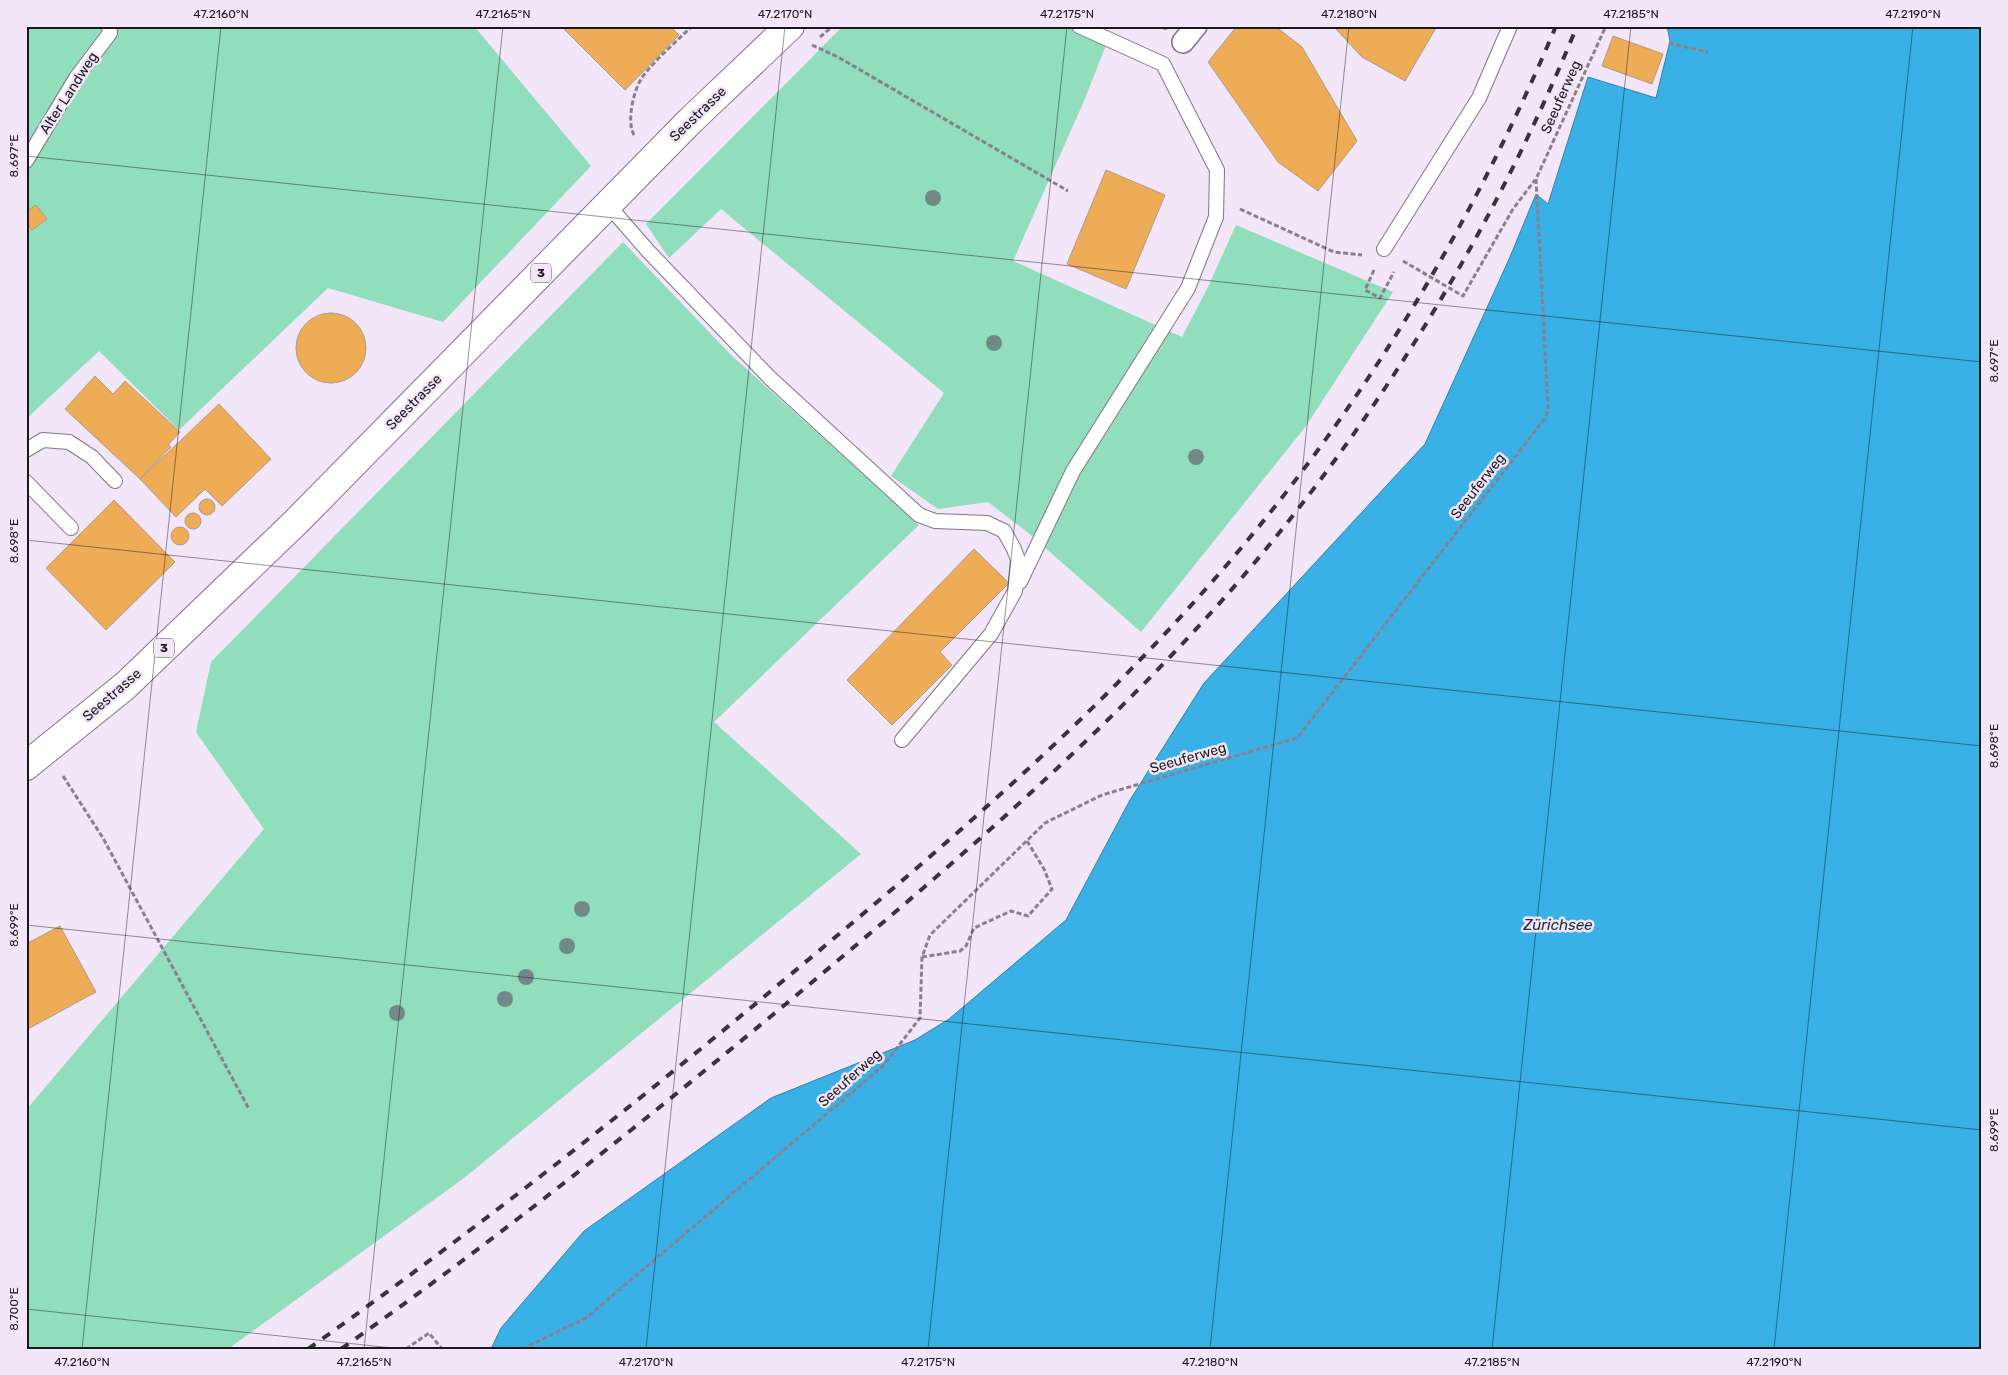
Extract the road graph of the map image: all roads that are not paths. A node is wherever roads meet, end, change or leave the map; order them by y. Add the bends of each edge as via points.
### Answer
1 (109, 26) edge
2 (1079, 26) edge
3 (1510, 26) edge
4 (798, 32) edge
5 (26, 161) edge
6 (608, 205) junction
7 (1384, 249) road end
8 (26, 450) edge
9 (115, 481) dead end
10 (26, 482) edge
11 (72, 528) dead end
12 (1015, 591) junction
13 (902, 740) dead end
14 (34, 761) edge

1 - 5 lane, Alter Landweg via 110,33 76,78
2 - 12 lane via 1164,64 1217,170 1216,217 1188,288 1073,471
3 - 7 lane via 1479,98
4 - 6 main road, Seestrasse / 3 via 690,120
6 - 12 lane via 770,378 919,515 935,521 986,523 1004,531 1018,560
6 - 14 main road, Seestrasse / 3 via 296,522 125,686
8 - 9 lane via 43,440 69,442 92,457
10 - 11 lane
12 - 13 lane via 991,634

